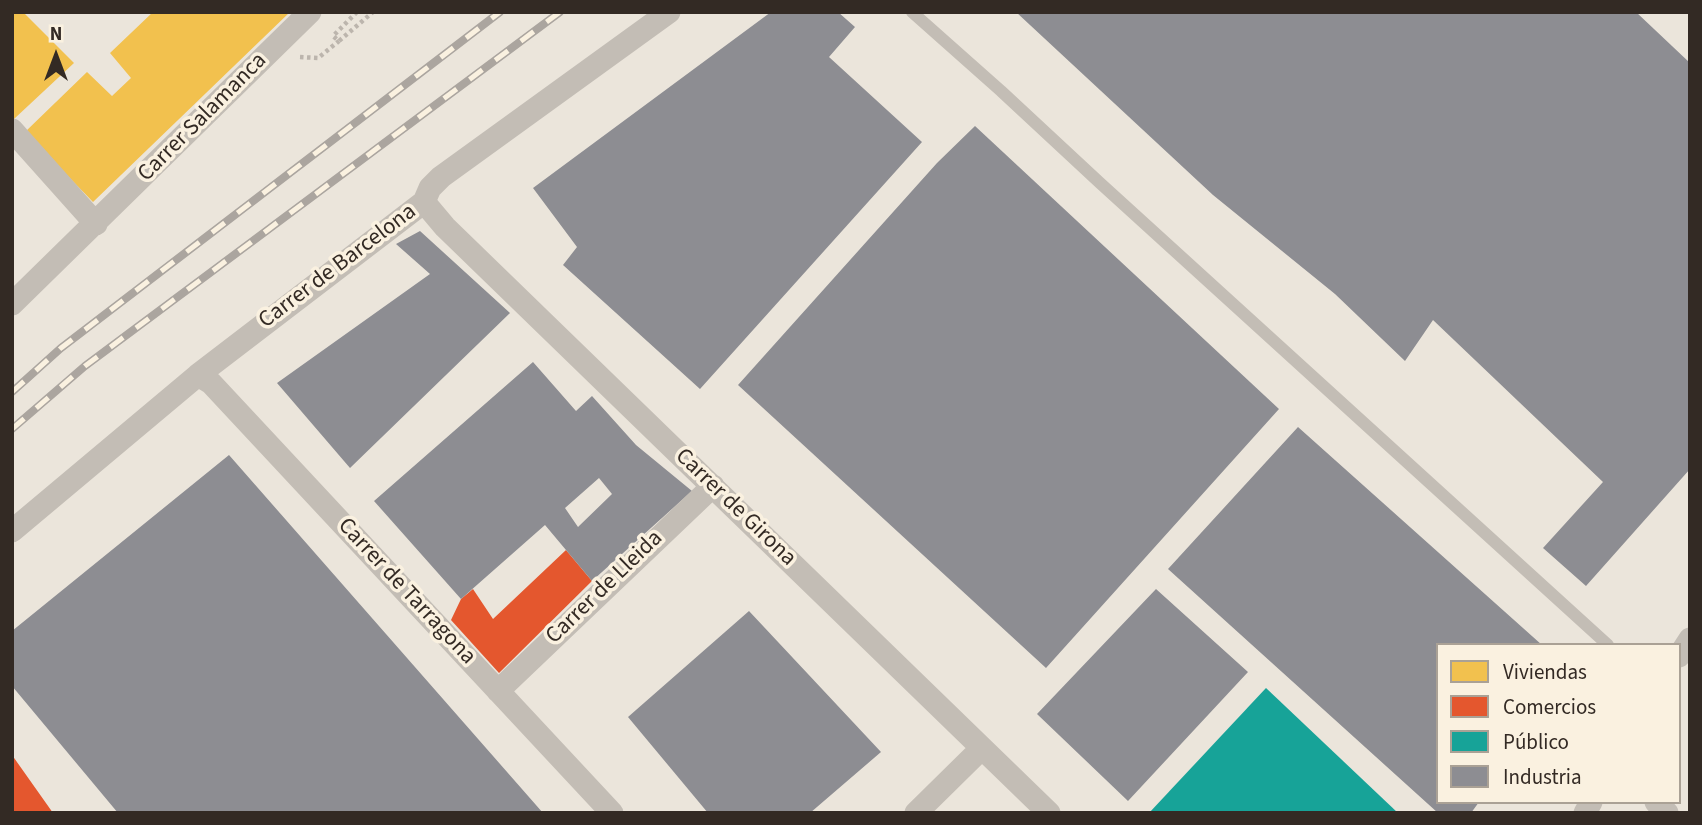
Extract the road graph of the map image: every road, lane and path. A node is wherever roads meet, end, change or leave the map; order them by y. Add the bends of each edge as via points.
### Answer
1 (310, 12) edge
2 (357, 12) edge
3 (373, 12) edge
4 (669, 12) edge
5 (912, 12) edge
6 (339, 41) junction
7 (292, 57) dead end
8 (12, 130) edge
9 (424, 201) junction
10 (96, 224) junction
11 (12, 304) edge
12 (198, 375) junction
13 (713, 486) junction
14 (12, 531) edge
15 (1606, 643) edge
16 (498, 691) junction
17 (982, 748) junction
18 (612, 813) edge
19 (916, 813) edge
20 (1049, 813) edge

1 - 10 street, Carrer Salamanca
2 - 6 path via 333,36
3 - 6 path
4 - 9 street, Carrer de Barcelona via 441,177
5 - 15 lane
6 - 7 path via 318,58
8 - 10 street
9 - 12 street, Carrer de Barcelona
9 - 13 street, Carrer de Girona via 444,228
10 - 11 street, Carrer Salamanca
12 - 14 street, Carrer de Barcelona
12 - 16 street, Carrer de Tarragona via 211,383
13 - 16 street, Carrer de Lleida
13 - 17 street, Carrer de Girona
16 - 18 street, Carrer de Tarragona
17 - 19 street
17 - 20 street, Carrer de Girona

